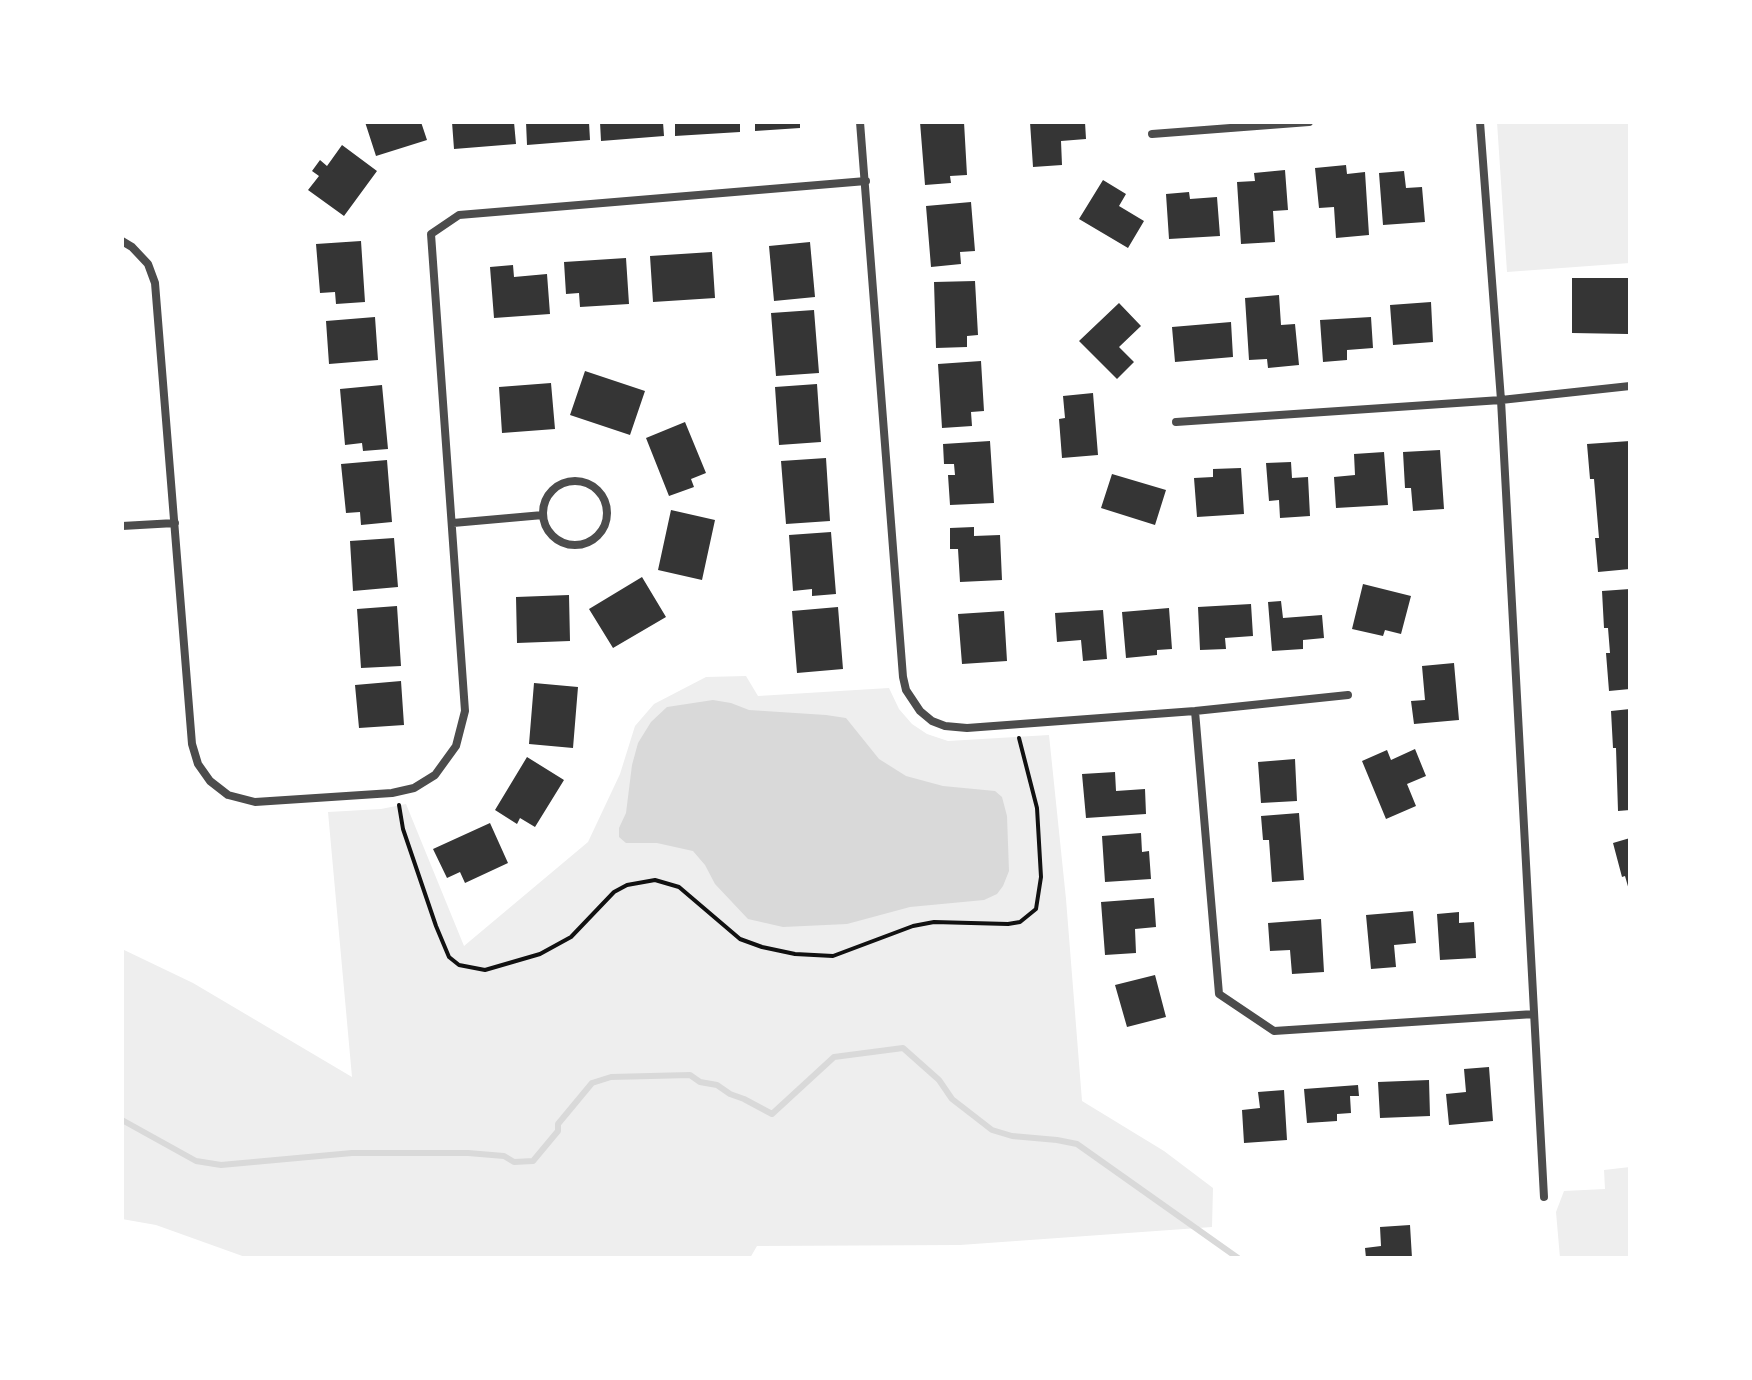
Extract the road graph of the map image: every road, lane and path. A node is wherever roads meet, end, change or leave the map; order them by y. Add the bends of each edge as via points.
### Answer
1 (860, 122) edge
2 (1309, 122) edge
3 (1480, 122) edge
4 (1152, 134) dead end
5 (866, 181) junction
6 (122, 241) edge
7 (1630, 386) edge
8 (1501, 400) junction
9 (1176, 422) dead end
10 (543, 515) junction
11 (175, 523) junction
12 (453, 523) junction
13 (122, 526) edge
14 (1348, 695) dead end
15 (1195, 711) junction
16 (1015, 724) junction
17 (396, 792) junction
18 (1534, 1014) junction
19 (1544, 1197) dead end

1 - 5 street
2 - 4 street
3 - 8 street
5 - 12 street via 459,215 431,234
5 - 16 street via 906,690 920,711 945,726
6 - 11 street via 148,264 155,283
7 - 8 street
8 - 9 street
8 - 18 street
10 - 10 street via 551,536 571,546 593,541 607,512 593,486 573,481 554,489
10 - 12 street
11 - 13 street
11 - 17 street via 192,744 210,781 228,795 255,802
12 - 17 street via 465,691 462,730 449,760 435,775
14 - 15 street
15 - 16 street
15 - 18 street via 1219,994 1274,1031
16 - 17 path via 1037,808 1041,877 1036,909 1008,924 913,926 833,956 795,954 740,939 679,887 655,880 614,892 571,937 540,954 485,970 459,965 449,957 436,926
18 - 19 street

